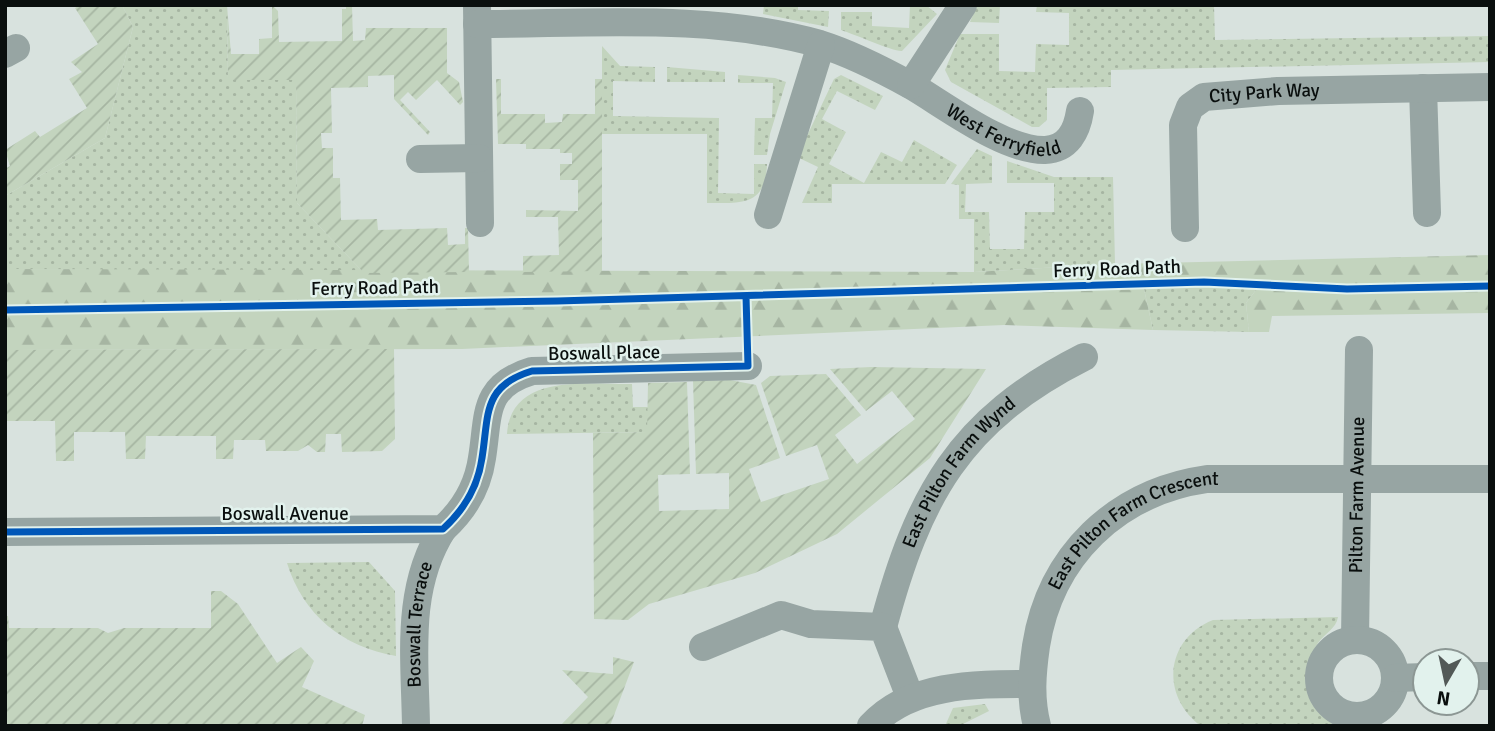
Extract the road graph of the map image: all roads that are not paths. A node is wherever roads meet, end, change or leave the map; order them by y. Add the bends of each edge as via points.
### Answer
1 (963, 5) edge
2 (630, 14) edge
3 (477, 15) edge
4 (821, 45) junction
5 (911, 85) junction
6 (1490, 87) edge
7 (1423, 88) junction
8 (1080, 111) dead end
9 (479, 158) junction
10 (420, 159) dead end
11 (1427, 213) dead end
12 (768, 215) dead end
13 (480, 223) dead end
14 (1185, 228) dead end
15 (1359, 351) dead end
16 (1084, 357) dead end
17 (748, 366) dead end
18 (1359, 478) junction
19 (1490, 479) edge
20 (443, 529) junction
21 (5, 532) edge
22 (883, 627) junction
23 (1355, 640) junction
24 (703, 647) dead end
25 (1411, 677) edge
26 (1395, 678) junction
27 (1031, 684) junction
28 (910, 697) junction
29 (1361, 721) edge
30 (416, 726) edge
31 (872, 726) edge
32 (1037, 726) edge

1 - 5 street
2 - 3 street, West Ferryfield
2 - 4 street, West Ferryfield
3 - 9 street, West Ferryfield
4 - 5 street, West Ferryfield
4 - 12 street
5 - 8 street, West Ferryfield via 1004,138 1035,149 1048,150 1067,142 1078,127
6 - 7 street, City Park Way
7 - 11 street
7 - 14 street, City Park Way via 1204,97 1190,107 1183,125
9 - 10 street
9 - 13 street, West Ferryfield
15 - 18 street, Pilton Farm Avenue
16 - 22 street, East Pilton Farm Wynd via 1049,374 1018,397 947,466 900,561
17 - 20 street, Boswall Place via 532,371 503,385 491,400 475,484 461,512
18 - 19 street, East Pilton Farm Crescent
18 - 23 street, Pilton Farm Avenue
18 - 27 street, East Pilton Farm Crescent via 1207,479 1166,487 1117,512 1079,546 1053,586 1039,628
20 - 21 street, Boswall Avenue
20 - 30 street, Boswall Terrace via 423,567 415,601
22 - 24 street via 811,624 780,615
22 - 28 street
23 - 26 street via 1378,647 1393,666
23 - 29 street via 1333,649 1325,658 1319,681 1322,693 1338,711
25 - 26 street
26 - 29 street via 1389,699
27 - 28 street via 990,684
27 - 32 street, East Pilton Farm Crescent
28 - 31 street

